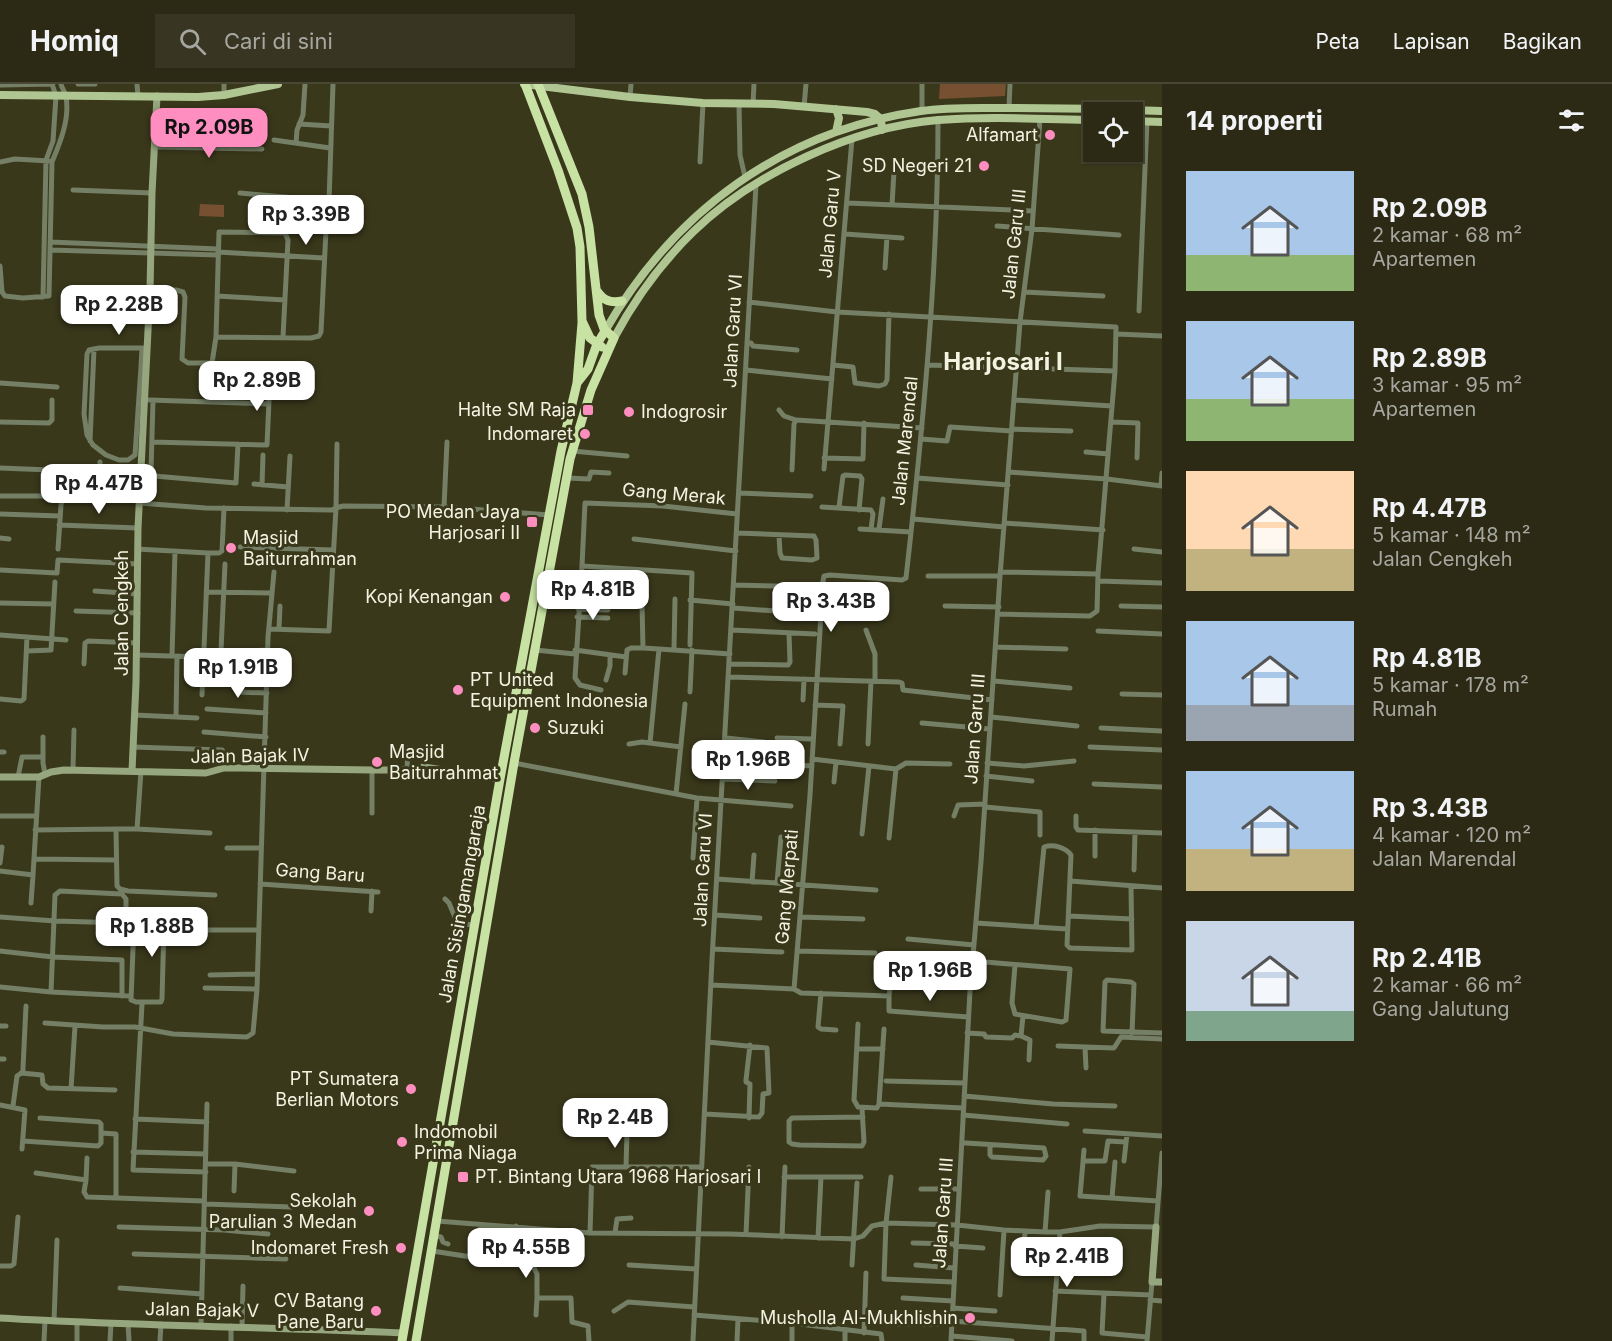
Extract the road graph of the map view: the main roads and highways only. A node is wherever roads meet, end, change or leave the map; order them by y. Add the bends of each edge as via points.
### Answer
1 (278, 84) edge
2 (524, 84) edge
3 (538, 85) edge
4 (588, 88) edge
5 (0, 95) edge
6 (836, 110) junction
7 (1162, 111) edge
8 (892, 117) junction
9 (880, 119) junction
10 (1083, 120) edge
11 (1143, 121) edge
12 (1162, 122) edge
13 (893, 127) junction
14 (882, 130) junction
15 (836, 132) junction
16 (597, 291) junction
17 (622, 301) junction
18 (582, 321) junction
19 (605, 331) junction
20 (614, 338) junction
21 (597, 344) junction
22 (608, 350) junction
23 (577, 383) junction
24 (402, 1337) edge
25 (416, 1341) edge

1 - 5 main road via 224,95
2 - 3 main road
2 - 18 highway via 577,228
3 - 4 main road
3 - 16 highway via 582,194
4 - 6 main road via 630,97
6 - 9 main road via 874,114
6 - 15 main road
7 - 8 main road, Jalan Sisingamangaraja via 1009,108 922,111
8 - 9 main road, Jalan Sisingamangaraja
8 - 13 main road
9 - 14 main road
9 - 15 main road, Jalan Sisingamangaraja
10 - 13 main road, Jalan Sisingamangaraja via 938,120
11 - 12 main road
13 - 14 main road, Jalan Sisingamangaraja
14 - 20 main road, Jalan Sisingamangaraja via 812,155 756,185 712,216 673,254 636,301
15 - 17 main road, Jalan Sisingamangaraja via 745,177 685,225
16 - 17 highway via 612,303
16 - 19 highway
17 - 19 main road, Jalan Sisingamangaraja
18 - 21 highway
18 - 23 highway
19 - 20 highway
19 - 21 highway, Jalan Sisingamangaraja
20 - 22 highway, Jalan Sisingamangaraja
21 - 22 highway
21 - 23 highway, Jalan Sisingamangaraja via 588,369
22 - 25 highway, Jalan Sisingamangaraja via 572,451 514,763
23 - 24 highway, Jalan Sisingamangaraja via 500,779

